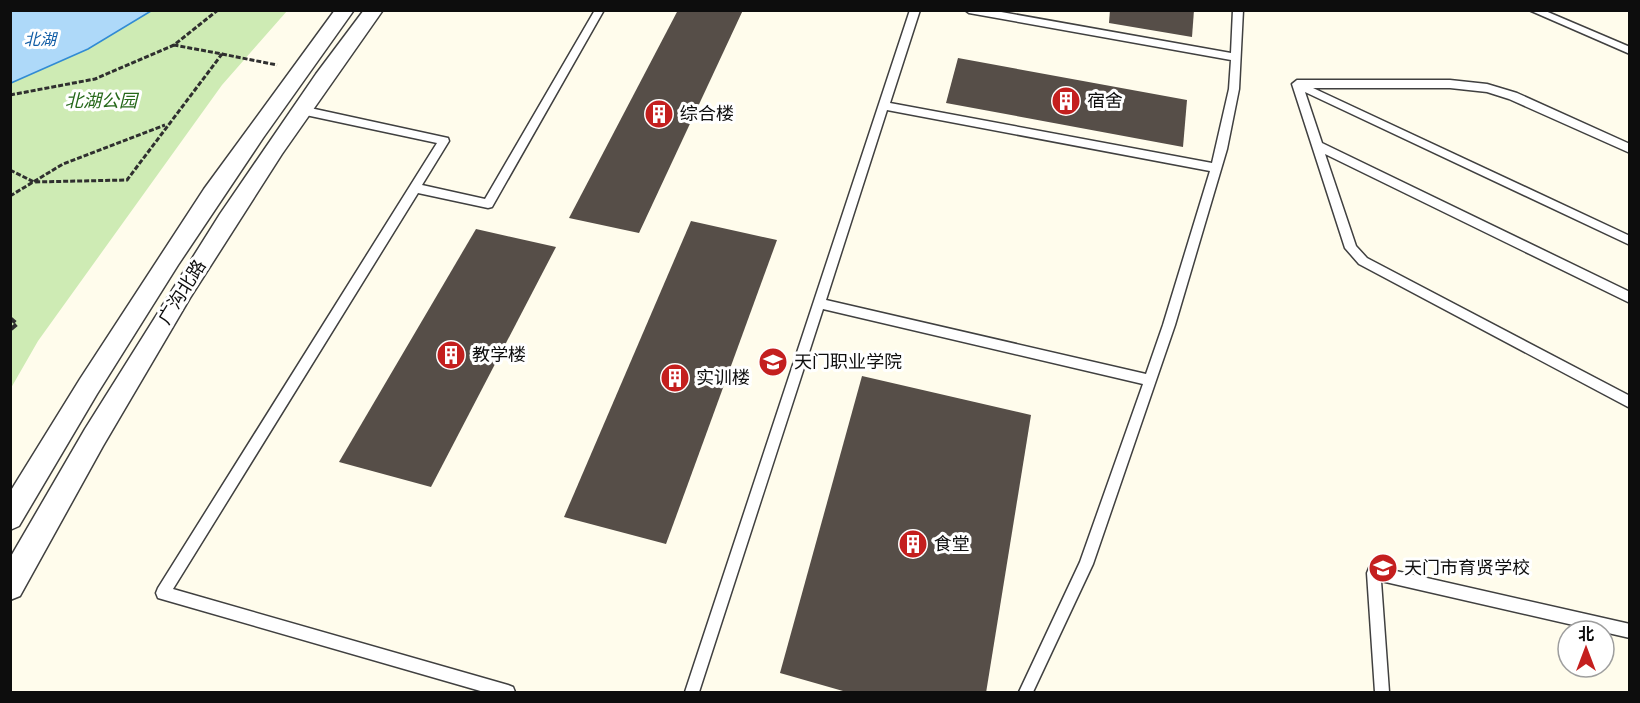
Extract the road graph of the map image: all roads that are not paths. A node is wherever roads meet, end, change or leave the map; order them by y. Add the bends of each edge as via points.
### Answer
1 (345, 10) edge
2 (374, 10) edge
3 (600, 10) edge
4 (915, 10) edge
5 (969, 10) edge
6 (1238, 10) edge
7 (1533, 10) edge
8 (1629, 51) edge
9 (1235, 57) junction
10 (1297, 84) junction
11 (884, 106) junction
12 (301, 110) junction
13 (1317, 145) junction
14 (1629, 149) edge
15 (1216, 168) junction
16 (415, 188) junction
17 (1629, 241) edge
18 (1629, 298) edge
19 (819, 303) junction
20 (1150, 380) junction
21 (1629, 403) edge
22 (10, 517) edge
23 (10, 586) edge
24 (1629, 631) edge
25 (508, 693) edge
26 (692, 693) edge
27 (1026, 693) edge
28 (1382, 693) edge

1 - 22 street, 广沟北路 via 241,152 86,389
2 - 12 street, 广沟北路
3 - 16 lane via 488,204
4 - 11 lane
5 - 9 lane
6 - 9 lane
7 - 8 lane
9 - 15 lane via 1234,89
10 - 13 lane
10 - 14 lane via 1450,84 1486,88
10 - 17 lane
11 - 15 lane
11 - 19 lane
12 - 16 lane via 444,141
12 - 23 street, 广沟北路 via 173,304
13 - 18 lane
13 - 21 lane via 1351,248 1363,261
15 - 20 lane
16 - 25 lane via 163,593
19 - 20 lane
19 - 26 lane
20 - 27 lane via 1086,564
24 - 28 lane via 1374,573

